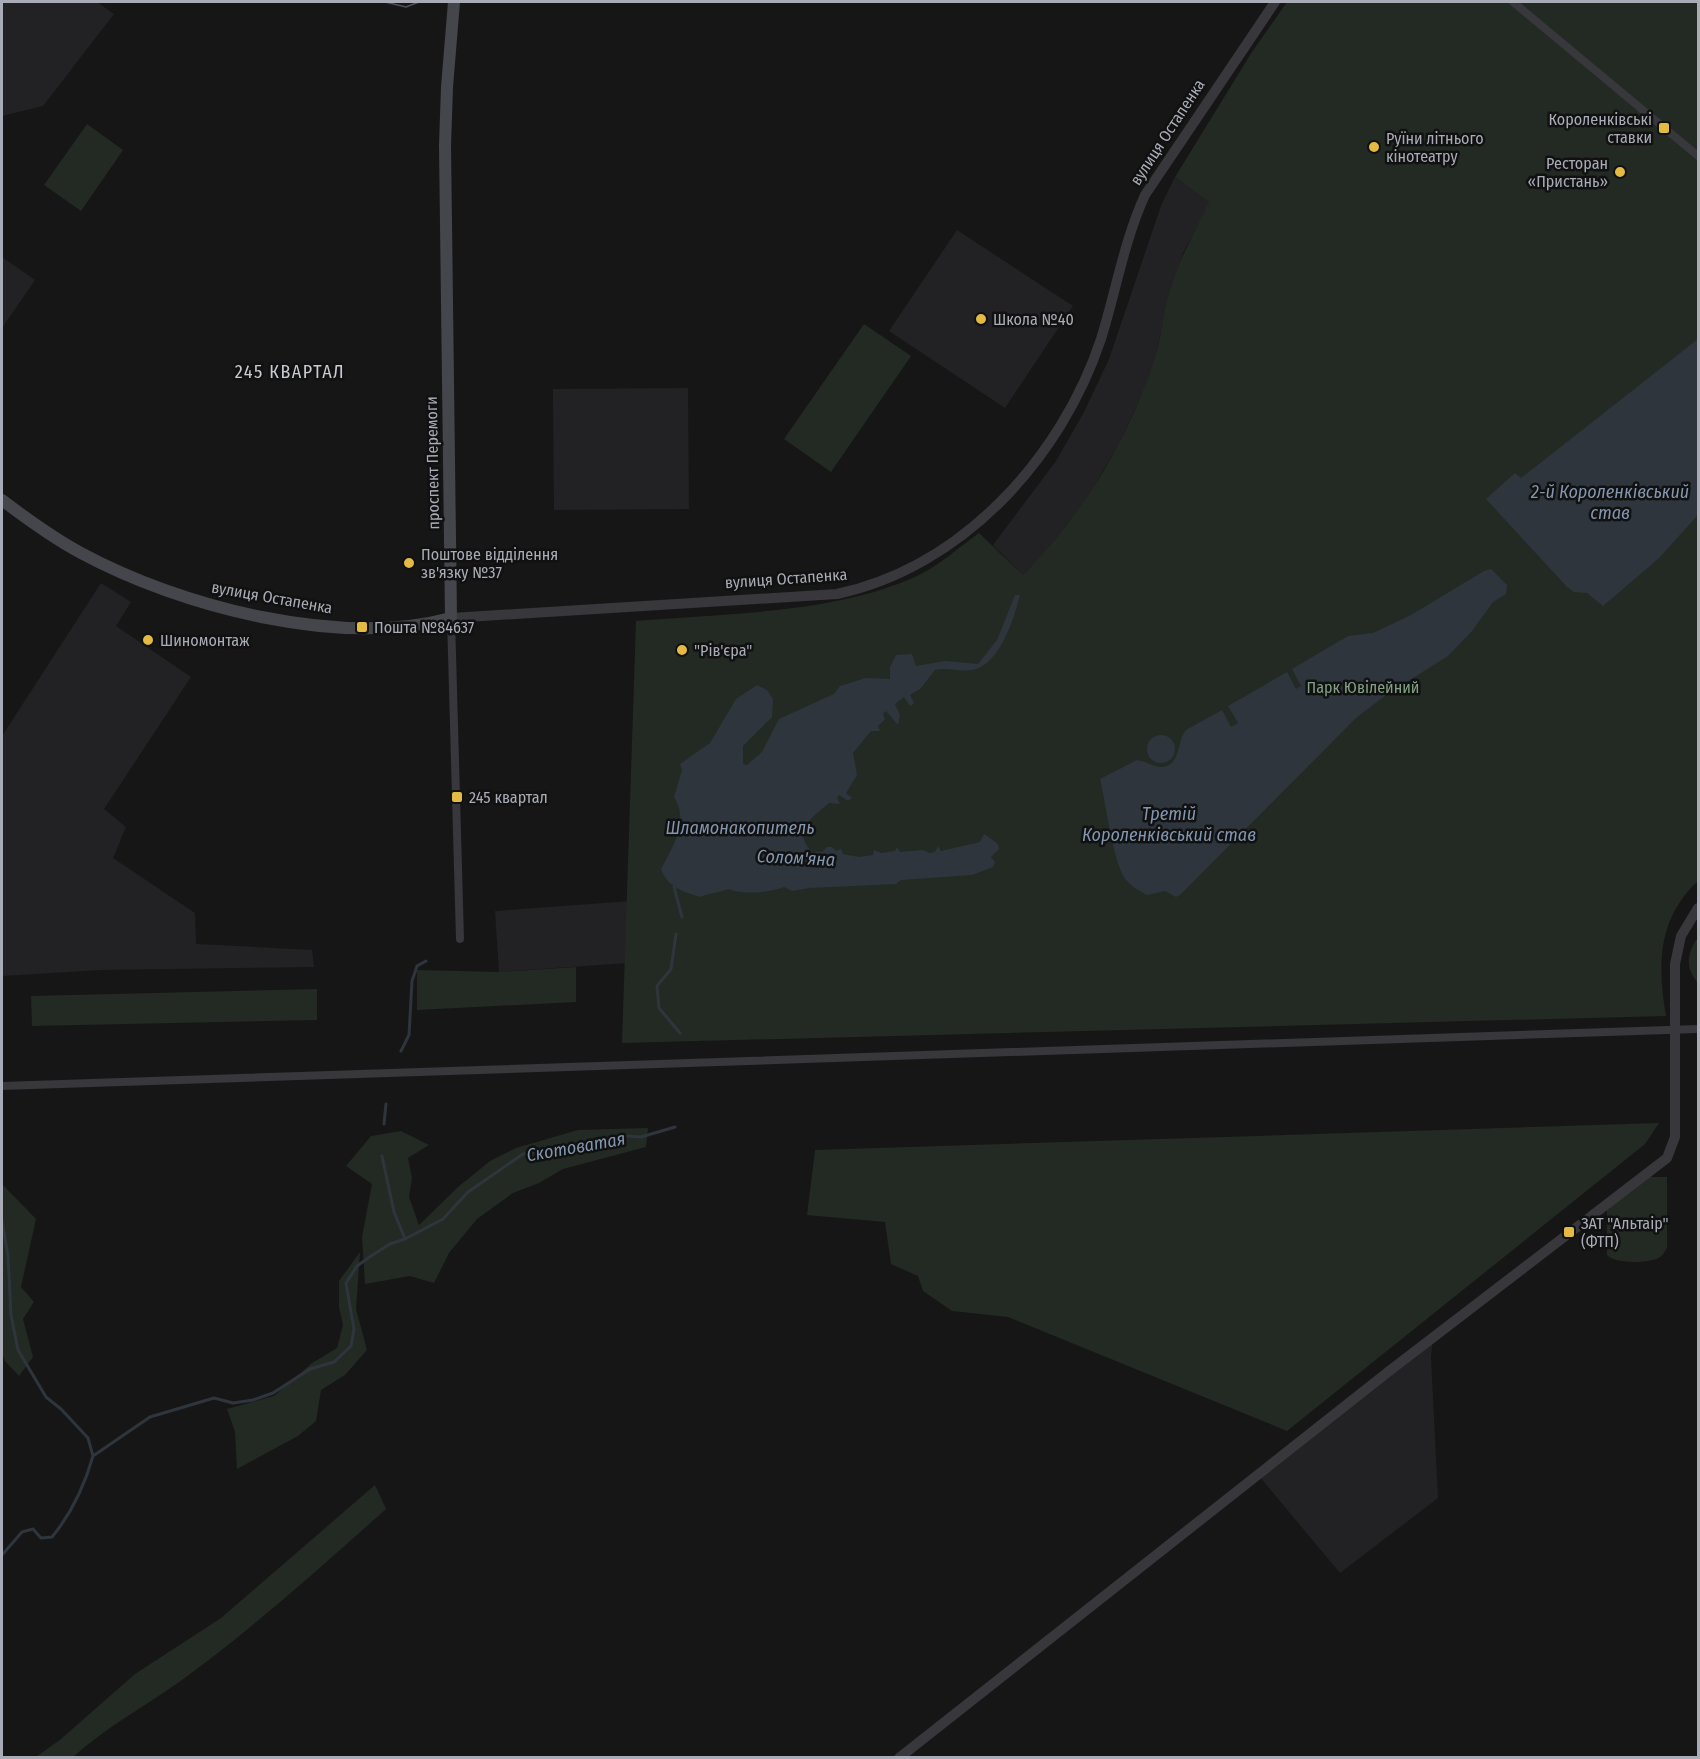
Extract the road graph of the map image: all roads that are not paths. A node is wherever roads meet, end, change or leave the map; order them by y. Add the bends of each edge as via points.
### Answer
1 (454, 2) edge
2 (1275, 2) edge
3 (1514, 2) edge
4 (1698, 156) edge
5 (2, 500) edge
6 (451, 618) junction
7 (1698, 908) edge
8 (460, 939) dead end
9 (1698, 1029) edge
10 (1675, 1030) junction
11 (2, 1086) edge
12 (899, 1758) edge

1 - 6 main road, проспект Перемоги via 445,145
2 - 6 street, вулиця Остапенка via 1145,195 1132,226 1100,340 1069,409 1018,480 953,543 895,577 837,594
3 - 4 street
5 - 6 main road, вулиця Остапенка via 81,553 134,579 212,606 334,625 395,626
6 - 8 street, проспект Перемоги
7 - 10 street via 1685,928 1676,954
9 - 10 street
10 - 11 street
10 - 12 street via 1675,1137 1667,1158 1388,1372

